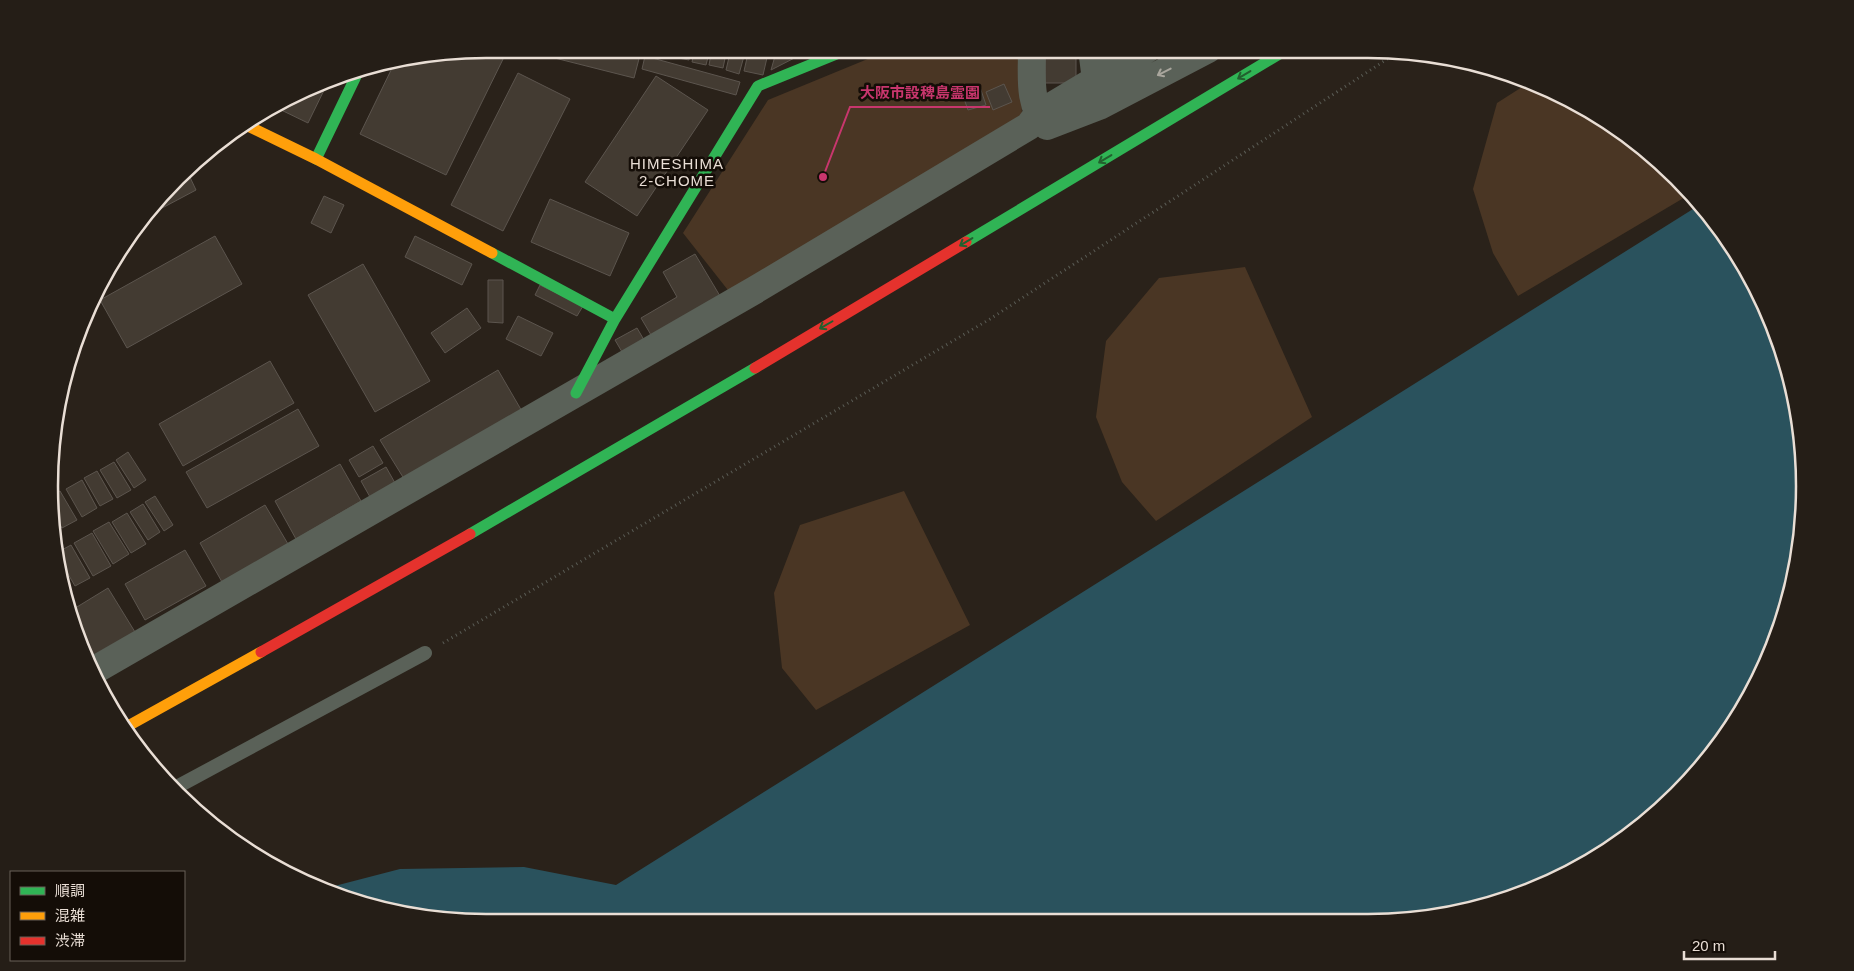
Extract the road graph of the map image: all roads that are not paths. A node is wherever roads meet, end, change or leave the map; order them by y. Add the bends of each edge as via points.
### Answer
1 (827, 58) edge
2 (1032, 58) edge
3 (1093, 58) edge
4 (1132, 58) edge
5 (1192, 58) edge
6 (1273, 58) edge
7 (355, 78) edge
8 (1096, 80) junction
9 (1037, 115) junction
10 (252, 128) edge
11 (316, 158) junction
12 (615, 319) junction
13 (576, 393) junction
14 (425, 653) road end
15 (99, 668) edge
16 (131, 724) edge
17 (180, 785) edge

1 - 12 street via 758,86
2 - 9 street via 1032,92
3 - 8 street
4 - 8 street
5 -> 9 street via 1099,106 1047,126
6 -> 16 street via 912,275 350,604
7 - 11 street
8 - 9 street
9 - 13 street via 1029,126
10 - 11 street
11 - 12 street
12 - 13 street
13 - 15 street
14 - 17 lane

